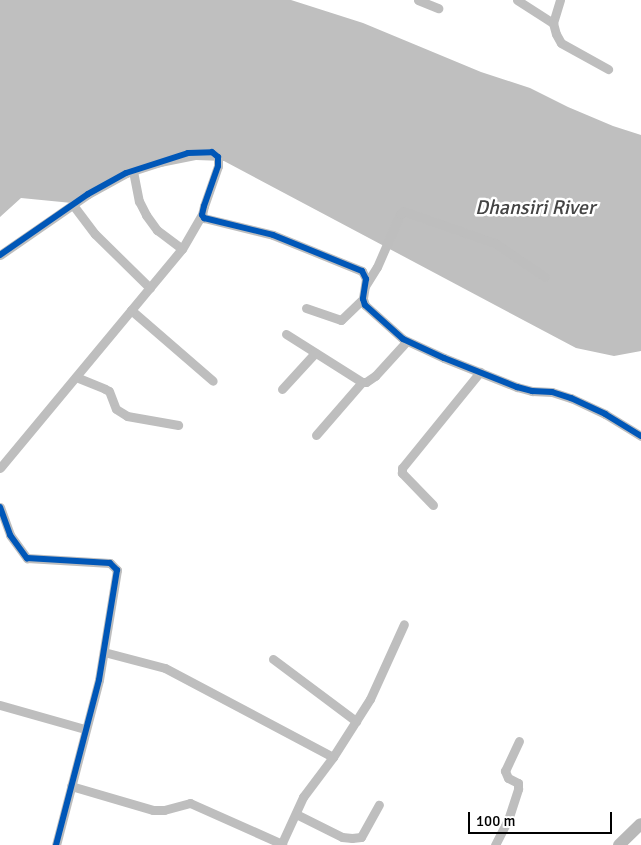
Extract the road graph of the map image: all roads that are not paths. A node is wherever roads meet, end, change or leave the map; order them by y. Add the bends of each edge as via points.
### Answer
1 (418, 0) edge
2 (517, 0) edge
3 (560, 0) edge
4 (438, 8) dead end
5 (553, 23) junction
6 (608, 69) dead end
7 (133, 171) junction
8 (73, 205) junction
9 (202, 215) junction
10 (182, 249) junction
11 (0, 256) edge
12 (545, 277) dead end
13 (365, 286) junction
14 (150, 288) junction
15 (363, 299) junction
16 (306, 308) dead end
17 (131, 310) junction
18 (286, 334) dead end
19 (407, 341) junction
20 (315, 353) junction
21 (480, 372) junction
22 (76, 377) junction
23 (213, 381) dead end
24 (362, 382) junction
25 (282, 389) dead end
26 (178, 425) dead end
27 (316, 435) dead end
28 (641, 436) edge
29 (0, 468) edge
30 (433, 505) dead end
31 (0, 507) edge
32 (404, 624) dead end
33 (104, 652) junction
34 (273, 659) dead end
35 (0, 705) edge
36 (356, 721) junction
37 (86, 729) junction
38 (519, 741) dead end
39 (333, 757) junction
40 (70, 786) junction
41 (379, 805) dead end
42 (296, 814) junction
43 (641, 824) edge
44 (282, 844) edge
45 (56, 845) edge
46 (495, 845) edge
47 (619, 845) edge

1 - 4 street
2 - 5 street
3 - 5 street
5 - 6 street via 561,43
7 - 8 street
7 - 9 street via 188,153 216,154 218,166
7 - 10 street via 139,201 146,215 157,230
8 - 11 street
8 - 14 street via 95,234
9 - 10 street
9 - 13 street via 209,220 273,235 362,271
10 - 14 street
12 - 13 street via 495,243 403,212
13 - 15 street
14 - 17 street
15 - 16 street via 341,320
15 - 19 street via 370,311
17 - 22 street
17 - 23 street
18 - 20 street
19 - 21 street
19 - 24 street via 375,376
20 - 24 street
20 - 25 street
21 - 28 street via 526,390 565,396
21 - 30 street via 402,468 402,473
22 - 26 street via 109,392 116,409 127,416
22 - 29 street
24 - 27 street
31 - 33 street via 10,535 27,558 110,563 115,566 117,575
32 - 36 street via 370,699
33 - 37 street
33 - 39 street via 165,668
34 - 36 street
35 - 37 street
36 - 39 street
37 - 40 street
38 - 46 street via 505,771 505,775 518,783 518,789 508,820
39 - 42 street via 303,797
40 - 44 street via 153,810 190,803
40 - 45 street
41 - 42 street via 361,837 352,838 342,837
42 - 44 street
43 - 47 street

